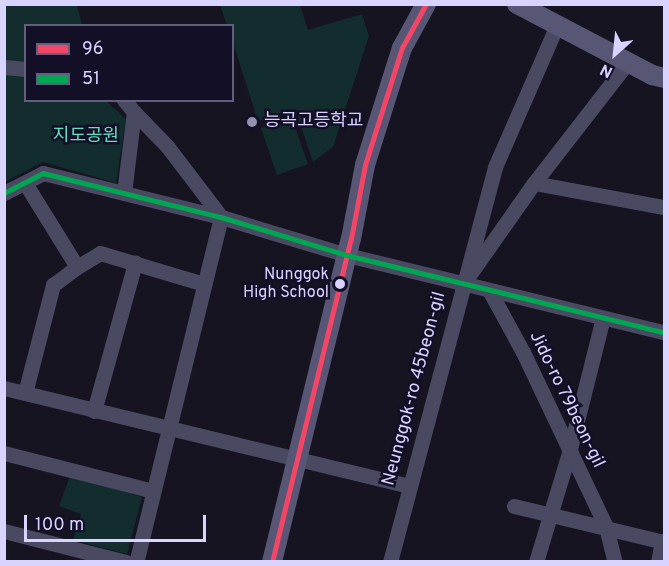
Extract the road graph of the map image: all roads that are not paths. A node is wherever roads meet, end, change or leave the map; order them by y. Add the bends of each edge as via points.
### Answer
1 (426, 4) edge
2 (517, 4) edge
3 (557, 25) junction
4 (628, 62) junction
5 (4, 67) edge
6 (24, 69) edge
7 (664, 78) edge
8 (129, 106) edge
9 (25, 183) junction
10 (534, 183) junction
11 (4, 193) edge
12 (124, 193) junction
13 (664, 207) edge
14 (221, 217) junction
15 (347, 255) junction
16 (135, 263) junction
17 (77, 267) junction
18 (204, 284) junction
19 (463, 284) junction
20 (489, 290) junction
21 (603, 318) junction
22 (664, 332) edge
23 (4, 388) edge
24 (25, 393) junction
25 (94, 411) junction
26 (168, 429) junction
27 (4, 453) edge
28 (569, 453) junction
29 (298, 461) junction
30 (409, 486) junction
31 (153, 492) junction
32 (514, 506) dead end
33 (549, 515) junction
34 (606, 528) junction
35 (4, 531) edge
36 (663, 542) edge
37 (126, 561) edge
38 (136, 561) edge
39 (272, 561) edge
40 (390, 561) edge
41 (536, 561) edge
42 (615, 561) edge
43 (658, 561) edge

1 - 15 main road via 402,48 365,165
2 - 3 main road
3 - 4 main road
3 - 19 street, Neunggok-ro 45beon-gil via 495,167
4 - 7 main road
4 - 10 street
5 - 6 street
8 - 12 street
8 - 14 street via 167,146
9 - 11 street, Jido-ro 79beon-gil
9 - 12 street, Jido-ro 79beon-gil via 44,173
9 - 17 street
10 - 13 street
10 - 19 street
12 - 14 street, Jido-ro 79beon-gil
14 - 15 street, Jido-ro 79beon-gil
14 - 18 street
15 - 19 street, Jido-ro 79beon-gil
15 - 29 main road
16 - 17 street via 100,253
16 - 18 street
16 - 25 street
17 - 24 street via 53,285
18 - 26 street
19 - 20 street, Jido-ro 79beon-gil
19 - 30 street, Neunggok-ro 45beon-gil
20 - 21 street, Jido-ro 79beon-gil
20 - 28 street, Jido-ro 79beon-gil via 523,352
21 - 22 street, Jido-ro 79beon-gil
21 - 28 street
23 - 24 street
24 - 25 street
25 - 26 street
26 - 29 street
26 - 31 street
27 - 31 street
28 - 33 street
28 - 34 street, Jido-ro 79beon-gil
29 - 30 street
29 - 39 main road
30 - 40 street, Neunggok-ro 45beon-gil
31 - 38 street
32 - 33 street
33 - 34 street
33 - 41 street
34 - 36 street
34 - 42 street, Jido-ro 79beon-gil
35 - 37 street
36 - 43 street

